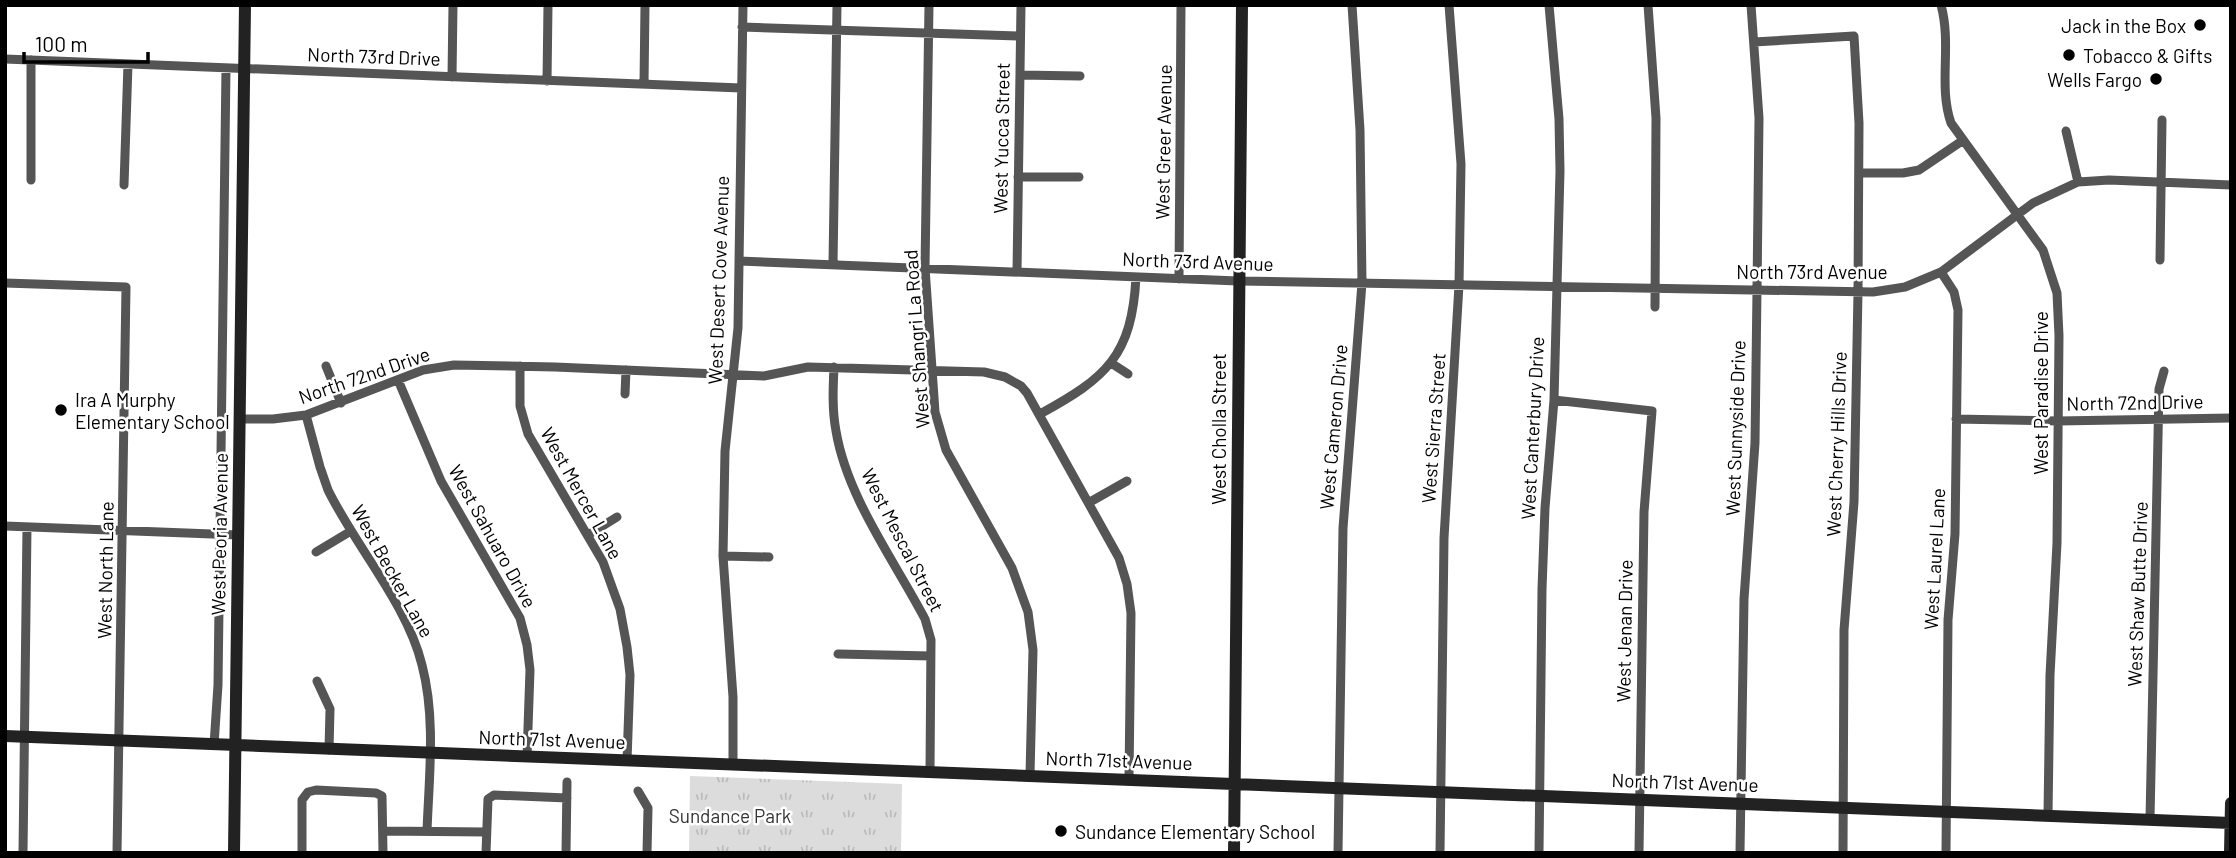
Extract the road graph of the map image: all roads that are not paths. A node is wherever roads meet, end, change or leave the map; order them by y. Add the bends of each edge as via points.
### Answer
1 (245, 5) edge
2 (453, 5) edge
3 (548, 5) edge
4 (645, 5) edge
5 (743, 5) edge
6 (836, 5) edge
7 (929, 5) edge
8 (1021, 5) edge
9 (1181, 5) edge
10 (1242, 5) edge
11 (1352, 5) edge
12 (1449, 5) edge
13 (1549, 5) edge
14 (1648, 5) edge
15 (1751, 5) edge
16 (1941, 5) edge
17 (742, 27) junction
18 (836, 30) junction
19 (928, 33) junction
20 (1020, 36) junction
21 (1754, 42) junction
22 (5, 59) edge
23 (31, 60) junction
24 (128, 64) junction
25 (226, 68) junction
26 (244, 69) junction
27 (1020, 75) junction
28 (1080, 76) dead end
29 (452, 77) junction
30 (547, 80) junction
31 (645, 84) junction
32 (741, 88) junction
33 (2162, 120) dead end
34 (2066, 131) dead end
35 (1962, 141) junction
36 (1859, 173) junction
37 (1018, 177) junction
38 (1079, 177) dead end
39 (31, 180) dead end
40 (2078, 182) junction
41 (2161, 182) junction
42 (124, 185) dead end
43 (2231, 185) edge
44 (2018, 214) junction
45 (2160, 260) dead end
46 (739, 261) junction
47 (833, 264) junction
48 (925, 268) junction
49 (1017, 272) junction
50 (1941, 272) junction
51 (1136, 277) junction
52 (1179, 279) junction
53 (1238, 281) junction
54 (5, 283) edge
55 (1362, 283) junction
56 (1459, 285) junction
57 (1556, 286) junction
58 (1656, 288) junction
59 (1757, 290) junction
60 (1858, 292) junction
61 (1655, 307) dead end
62 (1111, 363) junction
63 (326, 366) dead end
64 (520, 366) junction
65 (834, 367) junction
66 (626, 370) junction
67 (932, 371) junction
68 (2164, 371) dead end
69 (734, 374) junction
70 (1128, 374) dead end
71 (398, 380) junction
72 (625, 394) dead end
73 (1554, 400) junction
74 (341, 403) junction
75 (1040, 414) junction
76 (306, 415) junction
77 (2159, 418) junction
78 (2231, 418) edge
79 (240, 419) junction
80 (1956, 419) junction
81 (2058, 421) junction
82 (1127, 481) dead end
83 (1090, 502) junction
84 (617, 517) dead end
85 (5, 526) edge
86 (27, 527) junction
87 (123, 530) junction
88 (351, 531) junction
89 (220, 534) junction
90 (238, 535) junction
91 (589, 535) junction
92 (316, 552) dead end
93 (723, 556) junction
94 (769, 556) dead end
95 (838, 654) dead end
96 (932, 656) junction
97 (317, 681) dead end
98 (5, 736) edge
99 (24, 737) junction
100 (120, 740) junction
101 (214, 745) junction
102 (235, 746) junction
103 (329, 750) junction
104 (429, 754) junction
105 (527, 757) junction
106 (627, 761) junction
107 (733, 765) junction
108 (930, 772) junction
109 (1030, 775) junction
110 (1129, 779) junction
111 (567, 782) dead end
112 (1235, 783) junction
113 (1338, 789) junction
114 (638, 791) dead end
115 (1440, 793) junction
116 (1540, 796) junction
117 (567, 798) junction
118 (1639, 800) junction
119 (2231, 803) edge
120 (1740, 804) junction
121 (1844, 807) junction
122 (1946, 812) junction
123 (2048, 815) junction
124 (2150, 819) junction
125 (2231, 823) edge
126 (383, 831) junction
127 (427, 831) junction
128 (486, 832) junction
129 (23, 853) edge
130 (117, 853) edge
131 (234, 853) edge
132 (302, 853) edge
133 (383, 853) edge
134 (486, 853) edge
135 (566, 853) edge
136 (647, 853) edge
137 (1234, 853) edge
138 (1338, 853) edge
139 (1440, 853) edge
140 (1539, 853) edge
141 (1639, 853) edge
142 (1740, 853) edge
143 (1843, 853) edge
144 (1946, 853) edge
145 (2230, 853) edge

1 - 26 street, West Peoria Avenue
2 - 29 street
3 - 30 street
4 - 31 street
5 - 17 street, West Desert Cove Avenue
6 - 18 street
7 - 19 street, West Shangri La Road
8 - 20 street, West Yucca Street
9 - 52 street, West Greer Avenue
10 - 53 street, West Cholla Street
11 - 55 street, West Cameron Drive via 1360,130
12 - 56 street, West Sierra Street via 1461,164
13 - 57 street, West Canterbury Drive via 1559,120
14 - 58 street via 1656,118
15 - 21 street, West Sunnyside Drive
16 - 35 street, West Paradise Drive via 1947,31 1947,112
17 - 18 street
17 - 32 street, West Desert Cove Avenue
18 - 19 street
18 - 47 street
19 - 20 street
19 - 48 street, West Shangri La Road
20 - 27 street, West Yucca Street
21 - 36 street, West Cherry Hills Drive via 1854,36
21 - 59 street, West Sunnyside Drive via 1759,118
22 - 23 street, North 73rd Drive
23 - 24 street, North 73rd Drive
23 - 39 street
24 - 25 street, North 73rd Drive
24 - 42 street
25 - 26 street, North 73rd Drive
25 - 89 street, West Peoria Avenue
26 - 29 street, North 73rd Drive
26 - 79 street, West Peoria Avenue
27 - 28 street
27 - 37 street, West Yucca Street
29 - 30 street, North 73rd Drive
30 - 31 street, North 73rd Drive
31 - 32 street, North 73rd Drive
32 - 46 street, West Desert Cove Avenue
33 - 41 street
34 - 40 street
35 - 36 street via 1919,170
35 - 44 street, West Paradise Drive
36 - 60 street, West Cherry Hills Drive
37 - 38 street
37 - 49 street, West Yucca Street
40 - 41 street, North 73rd Avenue
40 - 44 street, North 73rd Avenue
41 - 43 street, North 73rd Avenue
41 - 45 street
44 - 50 street, North 73rd Avenue
44 - 81 street, West Paradise Drive via 2043,250 2057,293
46 - 47 street, North 73rd Avenue
46 - 69 street, West Desert Cove Avenue
47 - 48 street, North 73rd Avenue
48 - 49 street, North 73rd Avenue
48 - 67 street, West Shangri La Road
49 - 51 street, North 73rd Avenue
50 - 60 street, North 73rd Avenue via 1905,287
50 - 80 street, West Laurel Lane via 1957,299
51 - 52 street, North 73rd Avenue
51 - 62 street via 1131,323
52 - 53 street, North 73rd Avenue
53 - 55 street, North 73rd Avenue
53 - 112 street, West Cholla Street
54 - 87 street, West North Lane via 126,288
55 - 56 street, North 73rd Avenue
55 - 113 street, West Cameron Drive via 1343,528
56 - 57 street, North 73rd Avenue
56 - 115 street, West Sierra Street via 1444,538
57 - 58 street, North 73rd Avenue
57 - 73 street, West Canterbury Drive
58 - 59 street, North 73rd Avenue
58 - 61 street
59 - 60 street, North 73rd Avenue
59 - 120 street, West Sunnyside Drive
60 - 121 street, West Cherry Hills Drive via 1855,476 1844,630
62 - 70 street
62 - 75 street via 1079,393
63 - 74 street
64 - 66 street, North 72nd Drive
64 - 71 street, North 72nd Drive via 443,366
64 - 91 street, West Mercer Lane via 520,406 528,434
65 - 67 street, North 72nd Drive
65 - 69 street, North 72nd Drive via 808,366 764,376
65 - 96 street, West Mescal Street via 834,419 844,462 857,495 925,619
66 - 69 street, North 72nd Drive
66 - 72 street
67 - 75 street, North 72nd Drive via 1005,377 1021,386
67 - 109 street, West Shangri La Road via 940,438 1012,568 1028,612 1033,650
68 - 77 street, West Shaw Butte Drive
69 - 93 street, West Desert Cove Avenue via 725,451
71 - 74 street, North 72nd Drive
71 - 105 street, West Sahuaro Drive via 447,492 520,618 530,670
73 - 116 street, West Canterbury Drive via 1544,548
73 - 118 street, West Jenan Drive via 1652,411 1644,512
74 - 76 street, North 72nd Drive
75 - 83 street
76 - 79 street, North 72nd Drive
76 - 88 street, West Becker Lane via 324,479
77 - 78 street, North 72nd Drive
77 - 81 street, North 72nd Drive
77 - 124 street, West Shaw Butte Drive
79 - 90 street, West Peoria Avenue
80 - 81 street, North 72nd Drive
80 - 122 street, West Laurel Lane
81 - 123 street, West Paradise Drive
82 - 83 street
83 - 110 street via 1127,584
84 - 91 street
85 - 86 street
86 - 87 street
86 - 99 street
87 - 89 street
87 - 100 street, West North Lane
88 - 92 street
88 - 104 street, West Becker Lane via 405,621 419,655 427,692
89 - 90 street
89 - 101 street, West Peoria Avenue
90 - 102 street, West Peoria Avenue
91 - 106 street, West Mercer Lane via 615,593 626,635 630,675
93 - 94 street
93 - 107 street, West Desert Cove Avenue
95 - 96 street
96 - 108 street, West Mescal Street
97 - 103 street via 330,709
98 - 99 street, North 71st Avenue
99 - 100 street, North 71st Avenue
99 - 129 street
100 - 101 street, North 71st Avenue
100 - 130 street, West North Lane
101 - 102 street, North 71st Avenue
102 - 103 street, North 71st Avenue
102 - 131 street, West Peoria Avenue
103 - 104 street, North 71st Avenue
104 - 105 street, North 71st Avenue
104 - 127 street, West Becker Lane
105 - 106 street, North 71st Avenue
106 - 107 street, North 71st Avenue
107 - 108 street, North 71st Avenue
108 - 109 street, North 71st Avenue
109 - 110 street, North 71st Avenue
110 - 112 street, North 71st Avenue
111 - 117 street
112 - 113 street, North 71st Avenue
112 - 137 street, West Cholla Street
113 - 115 street, North 71st Avenue
113 - 138 street, West Cameron Drive
114 - 136 street via 648,808
115 - 116 street, North 71st Avenue
115 - 139 street, West Sierra Street
116 - 118 street, North 71st Avenue
116 - 140 street, West Canterbury Drive
117 - 128 street via 494,795 488,799
117 - 135 street
118 - 120 street, North 71st Avenue
118 - 141 street, West Jenan Drive
119 - 125 street
120 - 121 street, North 71st Avenue
120 - 142 street, West Sunnyside Drive
121 - 122 street, North 71st Avenue
121 - 143 street, West Cherry Hills Drive
122 - 123 street, North 71st Avenue
122 - 144 street, West Laurel Lane
123 - 124 street, North 71st Avenue
124 - 125 street, North 71st Avenue
125 - 145 street
126 - 127 street
126 - 132 street via 382,796 307,792 302,800
126 - 133 street
127 - 128 street
128 - 134 street

